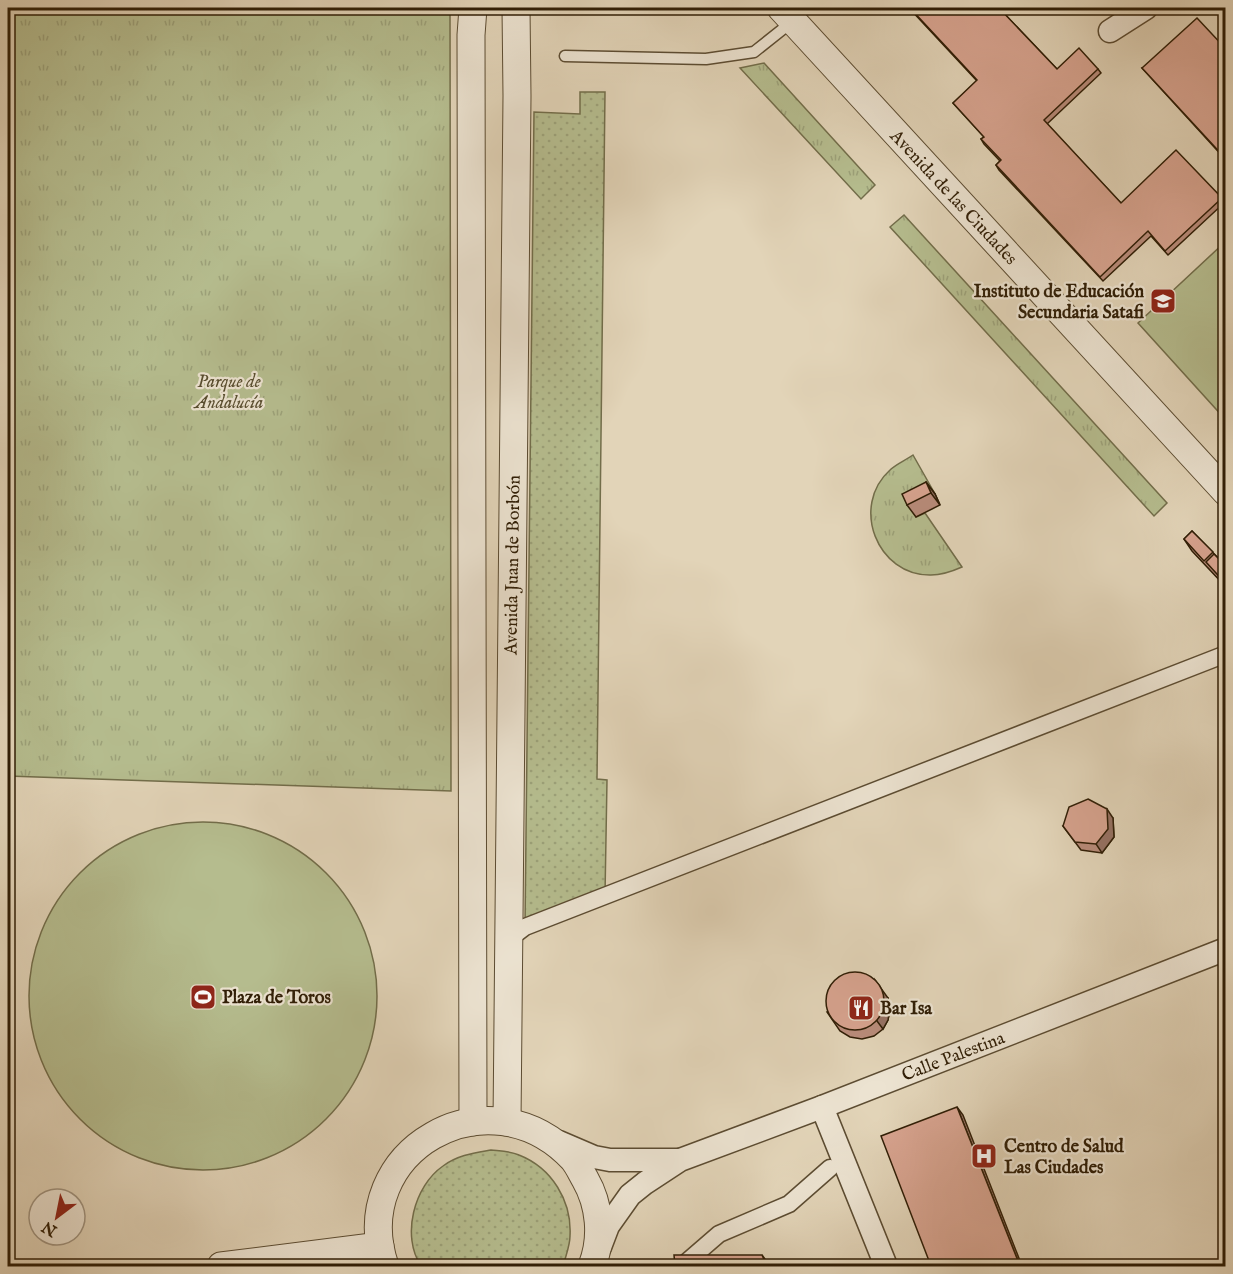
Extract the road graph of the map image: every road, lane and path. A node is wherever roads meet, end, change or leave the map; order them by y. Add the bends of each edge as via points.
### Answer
1 (474, 8) edge
2 (516, 8) edge
3 (1146, 8) edge
4 (787, 14) edge
5 (1110, 31) dead end
6 (565, 57) dead end
7 (1226, 492) edge
8 (1226, 654) edge
9 (508, 940) junction
10 (1226, 949) edge
11 (822, 1107) junction
12 (473, 1122) junction
13 (507, 1122) junction
14 (548, 1137) junction
15 (680, 1160) junction
16 (830, 1168) dead end
17 (383, 1256) edge
18 (594, 1260) edge
19 (221, 1266) edge
20 (682, 1266) edge
21 (886, 1266) edge

1 - 12 street
2 - 9 street, Avenida Juan de Borbón
3 - 5 street
4 - 6 lane via 754,52 706,59
4 - 7 street, Avenida de las Ciudades
8 - 9 street via 525,927
9 - 13 street, Avenida Juan de Borbón
10 - 11 street, Calle Palestina
11 - 15 street, Calle Palestina
11 - 21 street
12 - 13 street
12 - 17 street via 432,1135 409,1153 391,1177 378,1227
13 - 14 street
14 - 15 street, Calle Palestina via 602,1158
14 - 18 street via 574,1161 592,1191 599,1222
15 - 18 street, Calle Palestina via 630,1195 608,1226
16 - 20 street via 789,1204 719,1234
17 - 19 street

